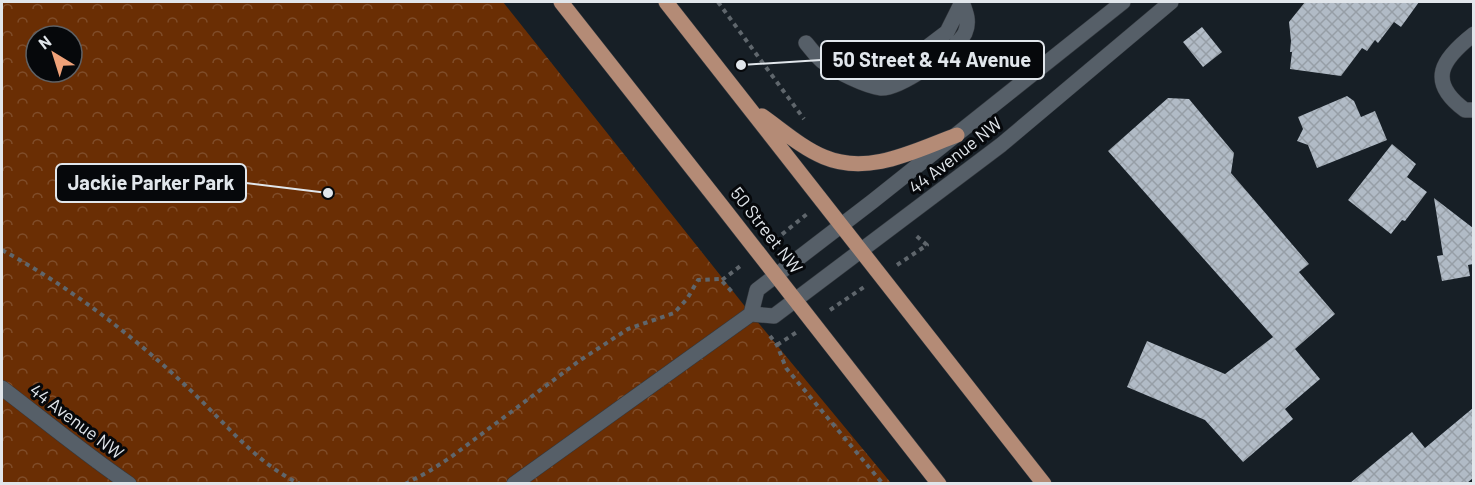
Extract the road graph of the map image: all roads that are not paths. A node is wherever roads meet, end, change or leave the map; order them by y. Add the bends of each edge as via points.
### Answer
1 (561, 2) edge
2 (666, 2) edge
3 (962, 2) edge
4 (1123, 2) edge
5 (1171, 2) edge
6 (1473, 34) edge
7 (806, 44) dead end
8 (748, 106) junction
9 (1473, 110) edge
10 (957, 135) junction
11 (842, 225) junction
12 (861, 250) junction
13 (777, 274) junction
14 (795, 299) junction
15 (751, 314) junction
16 (2, 388) edge
17 (129, 483) edge
18 (514, 483) edge
19 (939, 483) edge
20 (1044, 483) edge

1 - 13 main road, 50 Street NW
2 - 8 main road
3 - 7 street via 947,32 893,73 874,79 850,76 822,61
4 - 10 street, 44 Avenue NW
5 - 12 street, 44 Avenue NW via 1001,145
6 - 9 street via 1453,50 1443,68 1442,84 1450,99 1465,110
8 - 10 main road via 814,152 845,164 885,162
8 - 11 main road
10 - 11 street, 44 Avenue NW
11 - 12 main road
11 - 13 street, 44 Avenue NW
12 - 14 street, 44 Avenue NW
12 - 20 main road
13 - 14 main road, 50 Street NW
13 - 15 street, 44 Avenue NW via 757,290
14 - 15 street, 44 Avenue NW via 774,316
14 - 19 main road, 50 Street NW
15 - 18 street
16 - 17 street, 44 Avenue NW via 93,460

